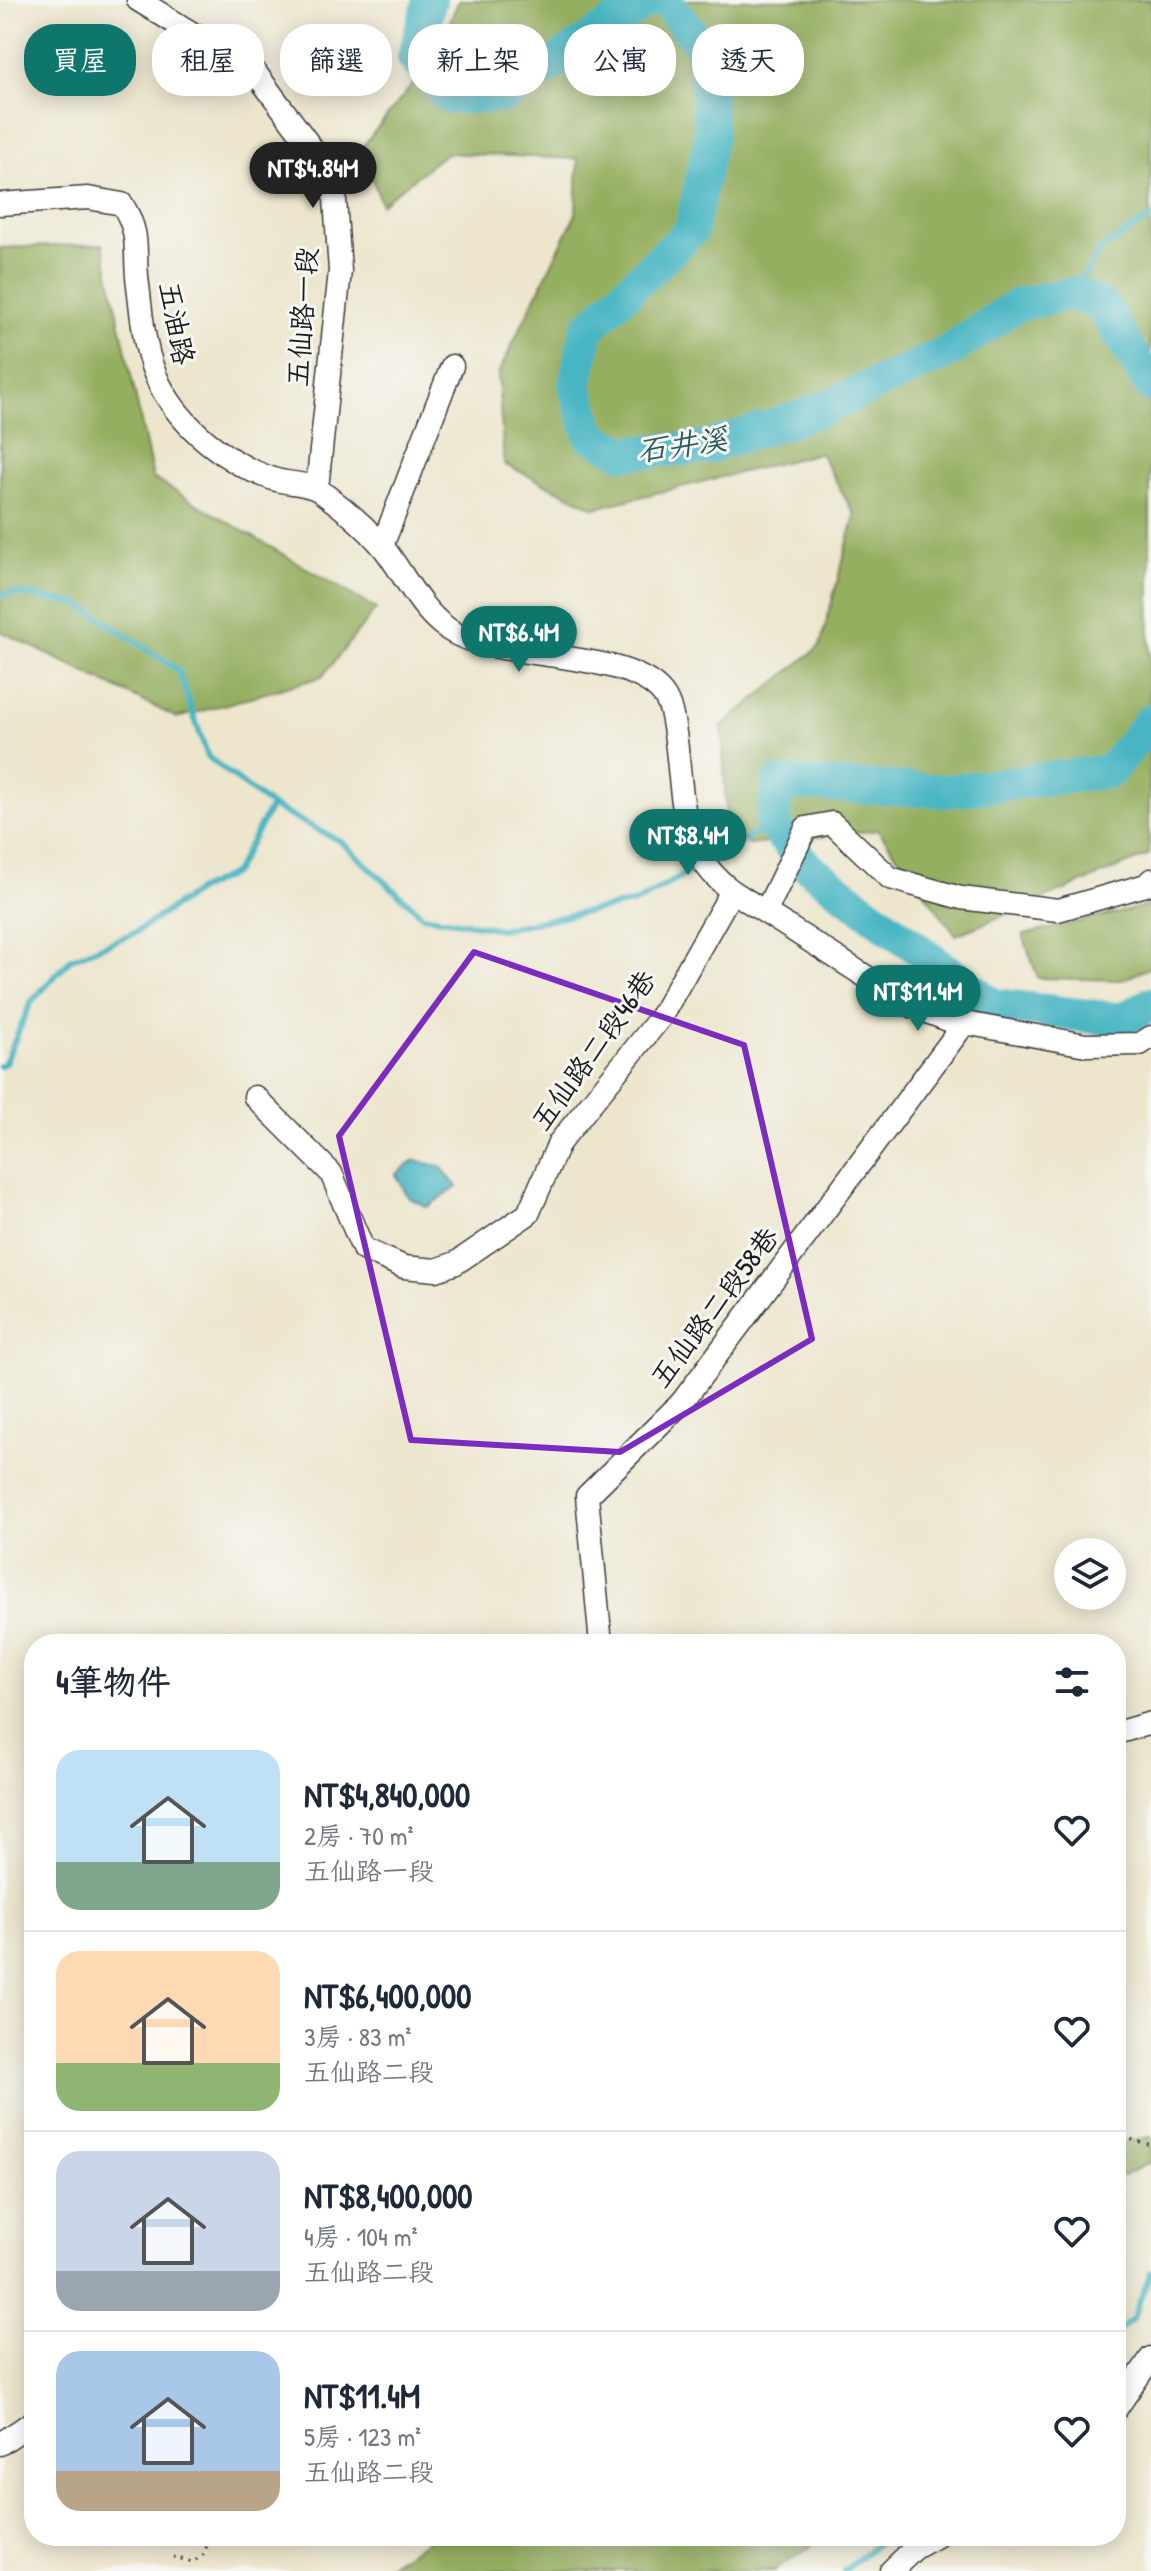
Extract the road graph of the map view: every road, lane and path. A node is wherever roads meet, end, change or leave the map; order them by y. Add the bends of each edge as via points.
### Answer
1 (138, 0) edge
2 (0, 204) edge
3 (452, 366) dead end
4 (317, 488) junction
5 (382, 546) junction
6 (1151, 880) edge
7 (725, 887) junction
8 (766, 911) junction
9 (964, 1024) junction
10 (1151, 1037) edge
11 (255, 1097) dead end
12 (600, 1634) edge
13 (1151, 1723) edge
14 (1126, 1730) edge
15 (1126, 2138) edge
16 (1151, 2145) edge
17 (1151, 2358) edge
18 (1126, 2394) edge
19 (24, 2428) edge
20 (0, 2444) edge
21 (207, 2546) edge
22 (919, 2546) edge
23 (173, 2557) dead end
24 (891, 2571) edge

1 - 4 street, 五仙路一段 via 255,72 319,158 335,199 340,271
2 - 4 street, 五油路 via 88,198 122,204 138,241 137,284 149,361 174,409 239,465 274,480
3 - 5 street
4 - 5 street
5 - 7 street via 430,613 455,633 640,676 663,694 673,715 686,833
6 - 8 street via 1058,910 961,898 890,878 832,823 806,828
7 - 8 street
7 - 11 street, 五仙路二段46巷 via 660,1018 559,1143 528,1214 456,1263 436,1270 404,1267 363,1249 331,1173
8 - 9 street via 912,1006
9 - 10 street via 1086,1045 1140,1044
9 - 12 street, 五仙路二段58巷 via 682,1402 587,1496
13 - 14 street
15 - 16 path
17 - 18 street
19 - 20 street
21 - 23 path via 193,2562
22 - 24 street

